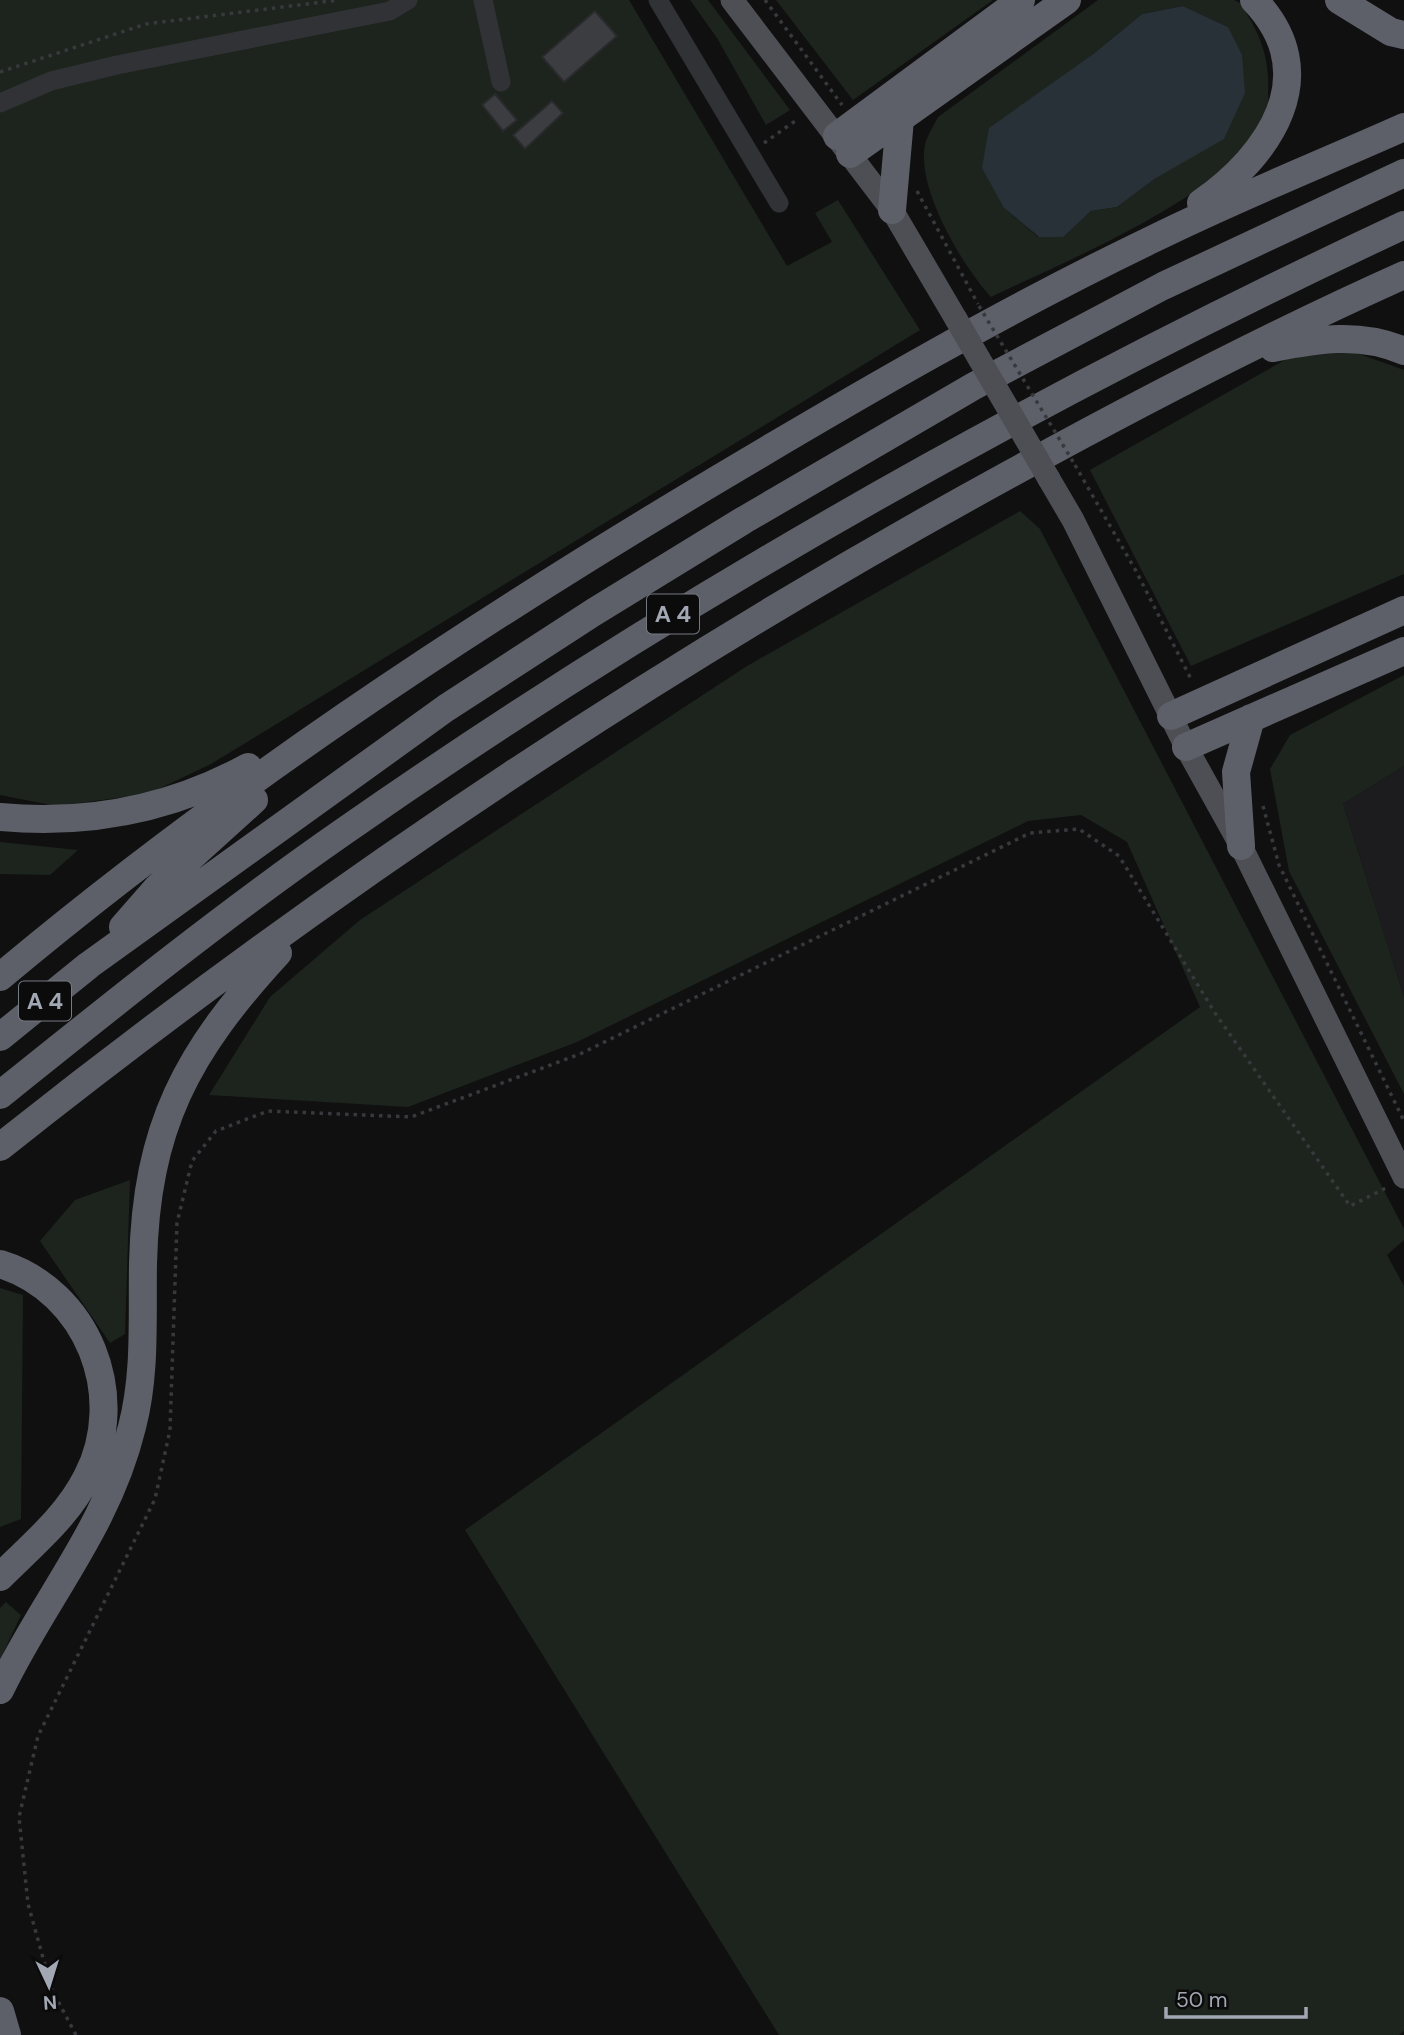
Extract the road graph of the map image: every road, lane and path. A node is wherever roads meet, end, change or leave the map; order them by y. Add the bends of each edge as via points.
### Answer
1 (340, 0) edge
2 (408, 0) edge
3 (483, 0) edge
4 (658, 0) edge
5 (732, 0) edge
6 (1021, 0) edge
7 (1067, 0) edge
8 (1254, 0) edge
9 (1339, 0) edge
10 (1404, 35) edge
11 (0, 72) edge
12 (501, 82) dead end
13 (834, 94) dead end
14 (0, 103) edge
15 (815, 108) junction
16 (900, 118) junction
17 (1404, 127) edge
18 (844, 145) junction
19 (749, 153) junction
20 (1404, 173) edge
21 (779, 203) dead end
22 (892, 210) junction
23 (1404, 225) edge
24 (1154, 238) junction
25 (1404, 275) edge
26 (979, 306) dead end
27 (1404, 351) edge
28 (1223, 361) junction
29 (1075, 465) dead end
30 (1404, 610) edge
31 (1404, 651) edge
32 (350, 713) junction
33 (1171, 716) junction
34 (1251, 718) junction
35 (1186, 747) junction
36 (0, 817) edge
37 (1241, 846) junction
38 (316, 910) junction
39 (89, 965) junction
40 (0, 976) edge
41 (0, 1037) edge
42 (0, 1095) edge
43 (0, 1147) edge
44 (1399, 1181) edge
45 (0, 1264) edge
46 (0, 1577) edge
47 (0, 1690) edge
48 (0, 2011) edge
49 (0, 2022) edge
50 (7, 2035) edge
51 (76, 2035) edge

1 - 11 path via 146,24
2 - 14 lane via 390,11 51,81
3 - 12 lane
4 - 19 lane
5 - 15 main road
6 - 18 highway
7 - 16 highway
8 - 24 highway via 1271,17 1284,53 1287,83 1282,113 1254,158 1232,181
9 - 10 highway via 1391,32
13 - 15 path
15 - 18 main road
15 - 19 path
16 - 18 highway
16 - 22 highway
17 - 24 highway
18 - 22 main road
19 - 21 lane
20 - 39 highway, A 4 via 1163,286 974,386 744,520 446,708
22 - 33 main road, bridge via 1073,520
23 - 42 highway, A 4 via 1089,381 884,491 671,615 342,832 155,971
24 - 32 highway via 872,387 590,555
25 - 28 highway
26 - 29 path, bridge
27 - 28 highway via 1371,340 1331,338
28 - 38 highway via 950,506 773,608 598,717
30 - 33 highway
31 - 34 highway
32 - 36 highway via 215,785 170,801 102,817
32 - 39 highway via 158,887
32 - 40 highway via 160,848
33 - 35 main road
34 - 35 highway
34 - 37 highway via 1236,772
35 - 37 main road
37 - 44 main road
38 - 43 highway via 146,1033
38 - 47 highway via 232,1004 195,1056 177,1093 149,1189 140,1375 126,1449 103,1512
39 - 41 highway, A 4
44 - 51 path via 1350,1206 1215,1013 1119,856 1079,829 1030,834 580,1054 411,1117 268,1111 216,1131 192,1161 177,1223 170,1430 155,1499 38,1735 19,1817 28,1904 52,1990
45 - 46 highway via 36,1281 71,1313 95,1354 104,1405 102,1433 88,1476 56,1522
48 - 50 highway
49 - 50 highway

